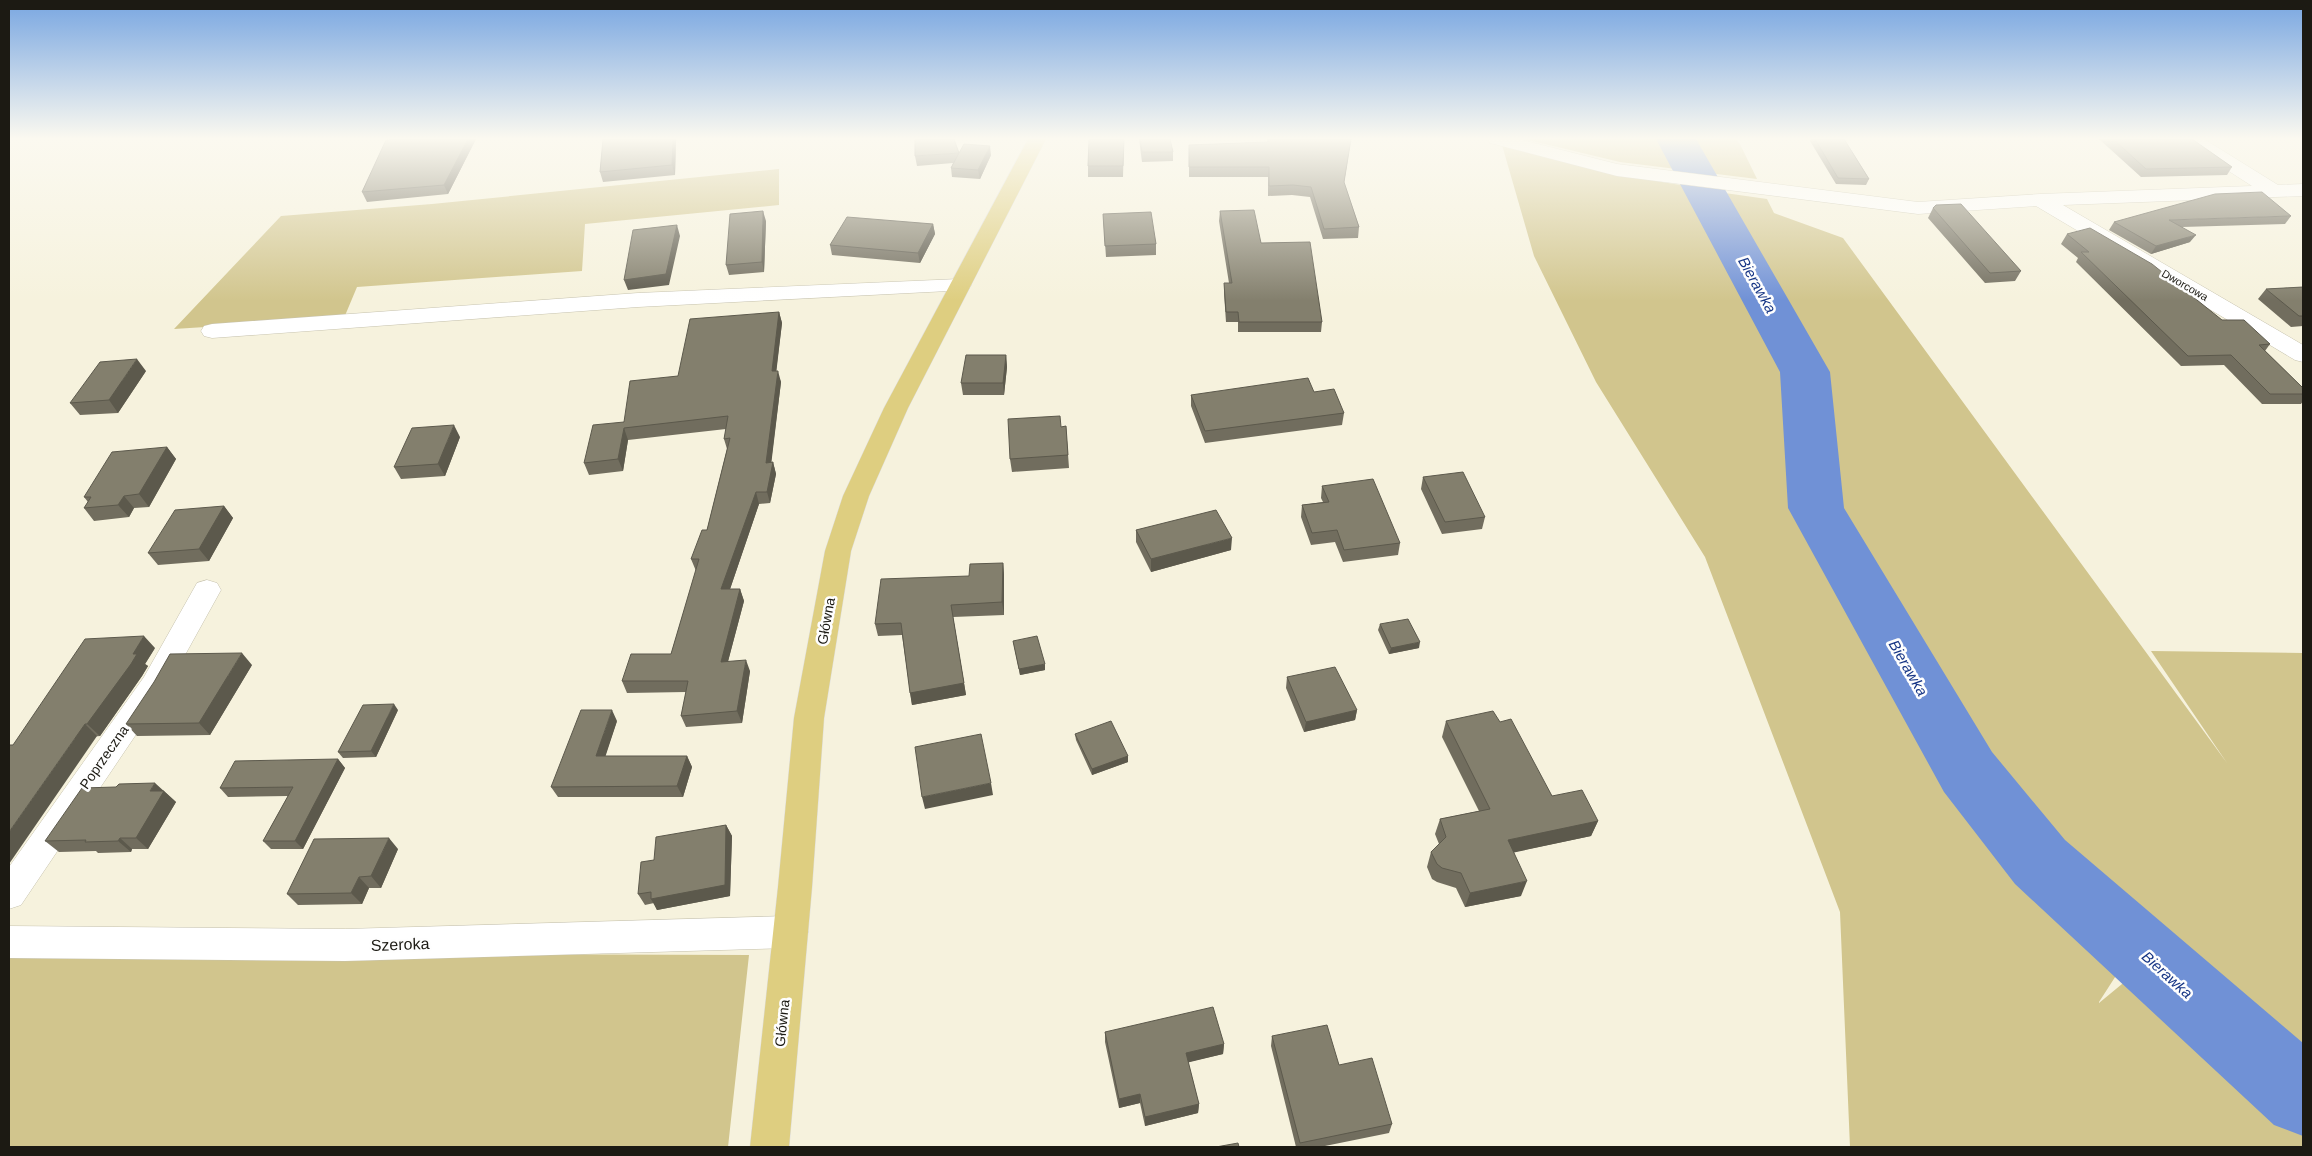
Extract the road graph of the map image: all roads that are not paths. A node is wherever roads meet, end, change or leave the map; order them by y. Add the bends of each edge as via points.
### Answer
1 (1008, 193) edge
2 (1791, 193) edge
3 (2247, 193) edge
4 (2040, 200) junction
5 (960, 285) junction
6 (212, 331) dead end
7 (2303, 355) edge
8 (207, 590) dead end
9 (9, 894) edge
10 (791, 932) junction
11 (9, 942) edge
12 (769, 1147) edge

1 - 5 main road, Główna
2 - 4 street via 1918,208
3 - 4 street
4 - 7 street, Dworcowa
5 - 6 street via 638,300
5 - 10 main road, Główna via 888,425 856,496 838,551 809,718
8 - 9 street, Poprzeczna via 154,685
10 - 11 street, Szeroka via 345,945
10 - 12 main road, Główna

